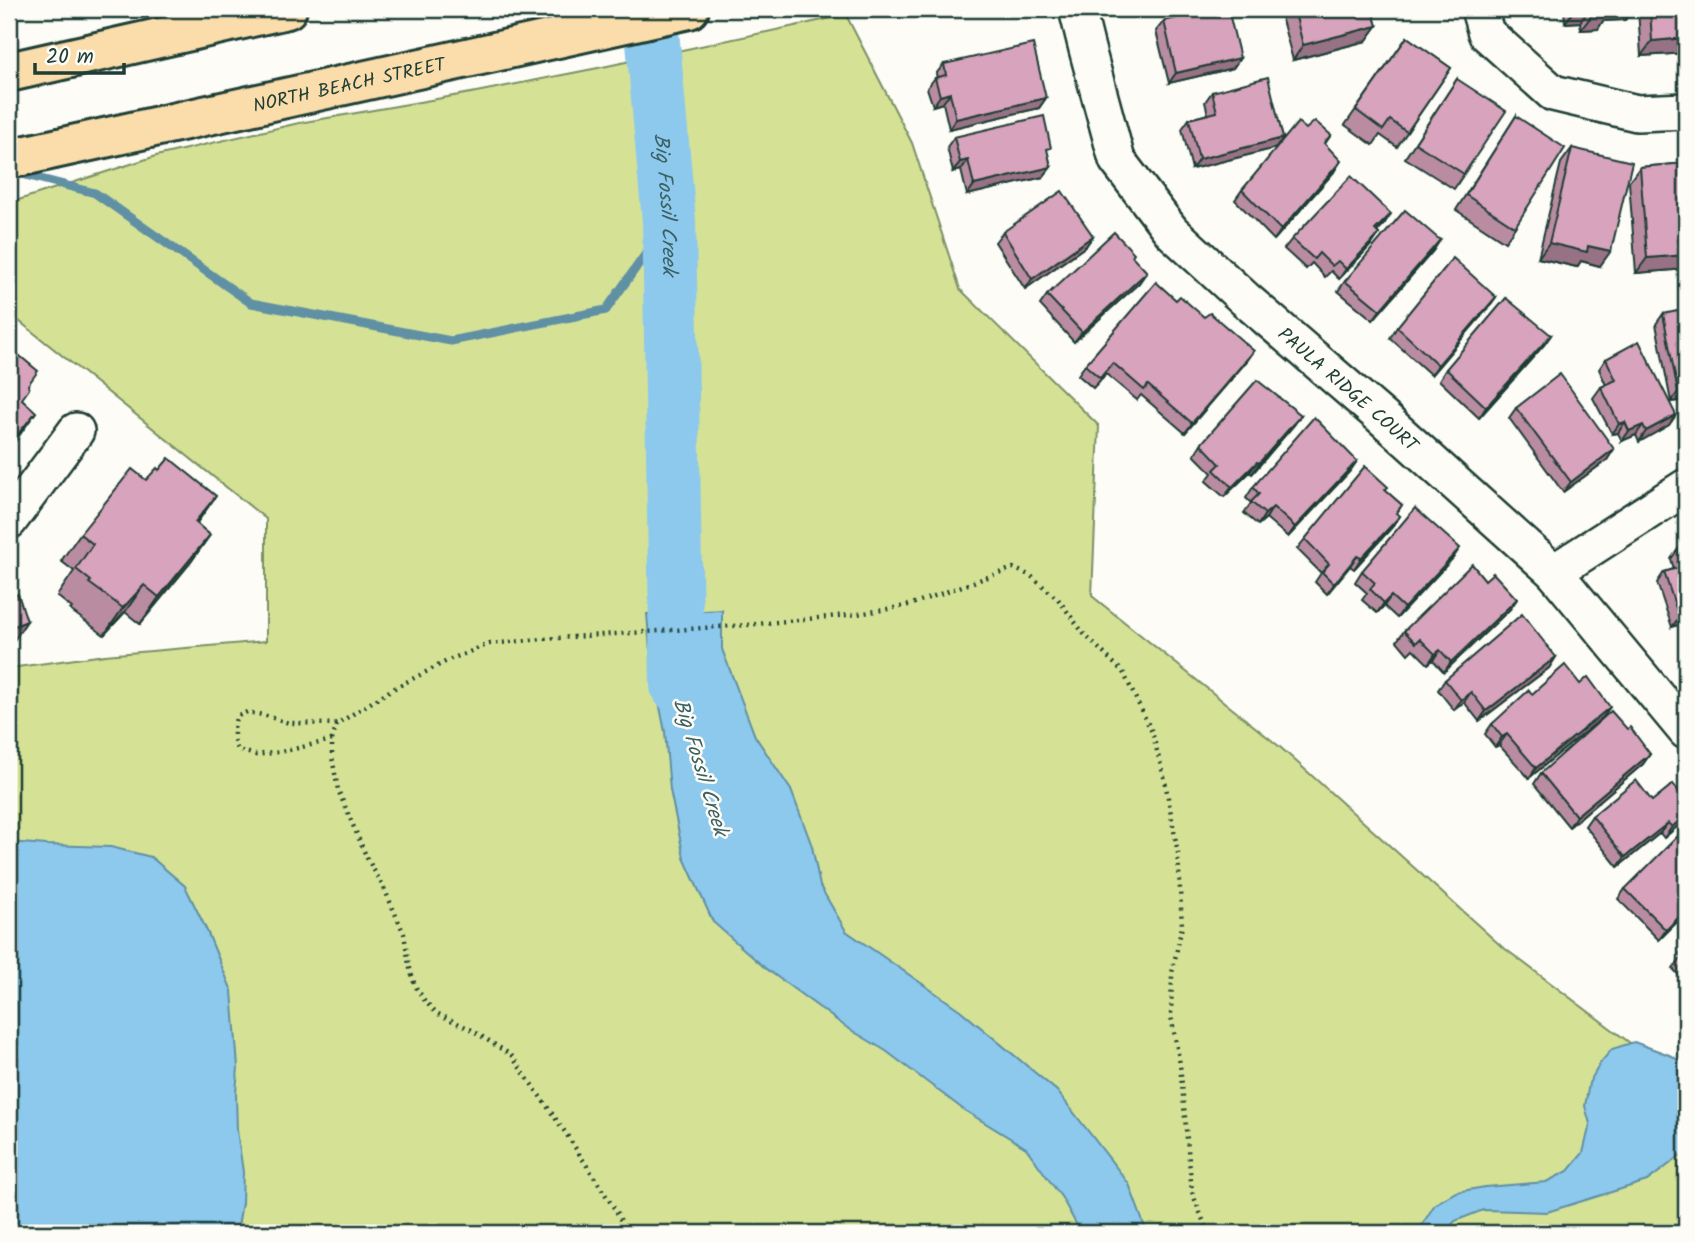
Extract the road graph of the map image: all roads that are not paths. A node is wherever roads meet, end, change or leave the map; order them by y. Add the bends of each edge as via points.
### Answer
1 (287, 9) edge
2 (689, 9) edge
3 (1077, 9) edge
4 (1479, 9) edge
5 (9, 72) edge
6 (1686, 111) edge
7 (9, 159) edge
8 (76, 431) dead end
9 (1686, 487) edge
10 (9, 522) edge
11 (1554, 572) junction
12 (1686, 731) edge

1 - 5 main road
2 - 7 main road, NORTH BEACH STREET
3 - 11 street, PAULA RIDGE COURT via 1117,160 1172,232
4 - 6 street via 1486,33 1553,93 1637,113
8 - 10 street
9 - 11 street
11 - 12 street, PAULA RIDGE COURT

